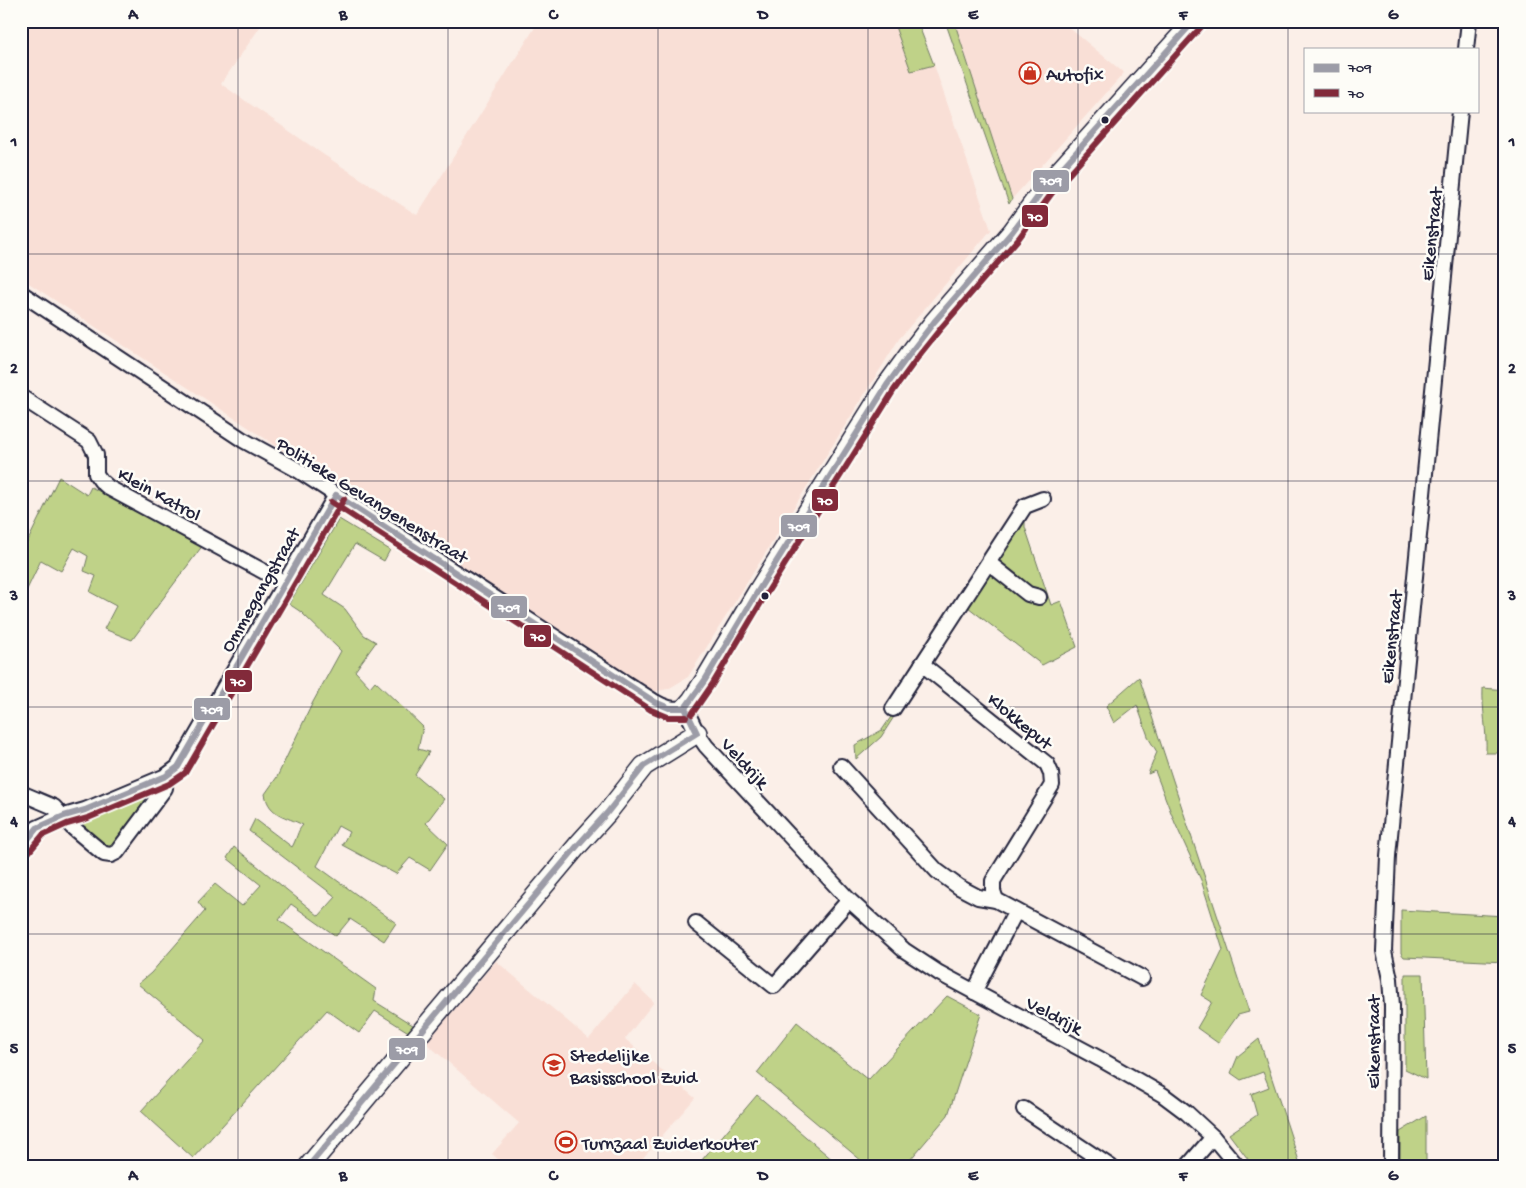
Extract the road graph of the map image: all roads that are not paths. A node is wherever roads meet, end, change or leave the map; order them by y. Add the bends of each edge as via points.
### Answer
1 (1194, 21) edge
2 (1469, 21) edge
3 (1466, 48) edge
4 (1460, 112) edge
5 (21, 293) edge
6 (21, 397) edge
7 (336, 495) junction
8 (1043, 499) dead end
9 (989, 563) junction
10 (285, 583) junction
11 (1039, 597) dead end
12 (922, 664) junction
13 (685, 708) junction
14 (893, 709) dead end
15 (697, 733) junction
16 (841, 766) dead end
17 (166, 776) junction
18 (21, 793) edge
19 (64, 816) junction
20 (21, 848) edge
21 (849, 900) junction
22 (996, 900) junction
23 (1016, 911) junction
24 (696, 923) dead end
25 (1142, 978) dead end
26 (974, 992) junction
27 (1024, 1110) dead end
28 (1213, 1137) junction
29 (308, 1167) edge
30 (1111, 1167) edge
31 (1187, 1167) edge
32 (1238, 1167) edge
33 (1391, 1167) edge

1 - 13 street via 1045,187 1009,236 934,322 887,385
2 - 3 street
4 - 33 street, Eikenstraat via 1388,856 1384,951 1392,1006
5 - 7 street, Politieke Gevangenenstraat via 243,440
6 - 10 street, Klein Katrol via 89,441 96,454 96,474 109,488
7 - 10 street, Ommegangstraat
7 - 13 street, Politieke Gevangenenstraat via 663,707
8 - 9 street via 1025,506
9 - 11 street via 1028,594
9 - 12 street
10 - 17 street, Ommegangstraat via 178,767
12 - 14 street
12 - 22 street, Klokkeput via 1047,764 1051,773 1052,785 993,881
13 - 15 street, Veldrijk
15 - 21 street, Veldrijk
15 - 29 street via 644,766 613,807
16 - 22 street via 937,871 978,897
17 - 19 street, Ommegangstraat
17 - 19 street, Ommegangstraat via 164,788 117,852 111,855 104,854
18 - 19 street via 54,807
19 - 20 street, Ommegangstraat via 37,828
21 - 24 street via 774,986
21 - 26 street, Veldrijk via 904,950
22 - 23 street
23 - 25 street
23 - 26 street
26 - 28 street, Veldrijk via 1141,1081 1187,1113
27 - 30 street
28 - 31 street
28 - 32 street, Veldrijk

